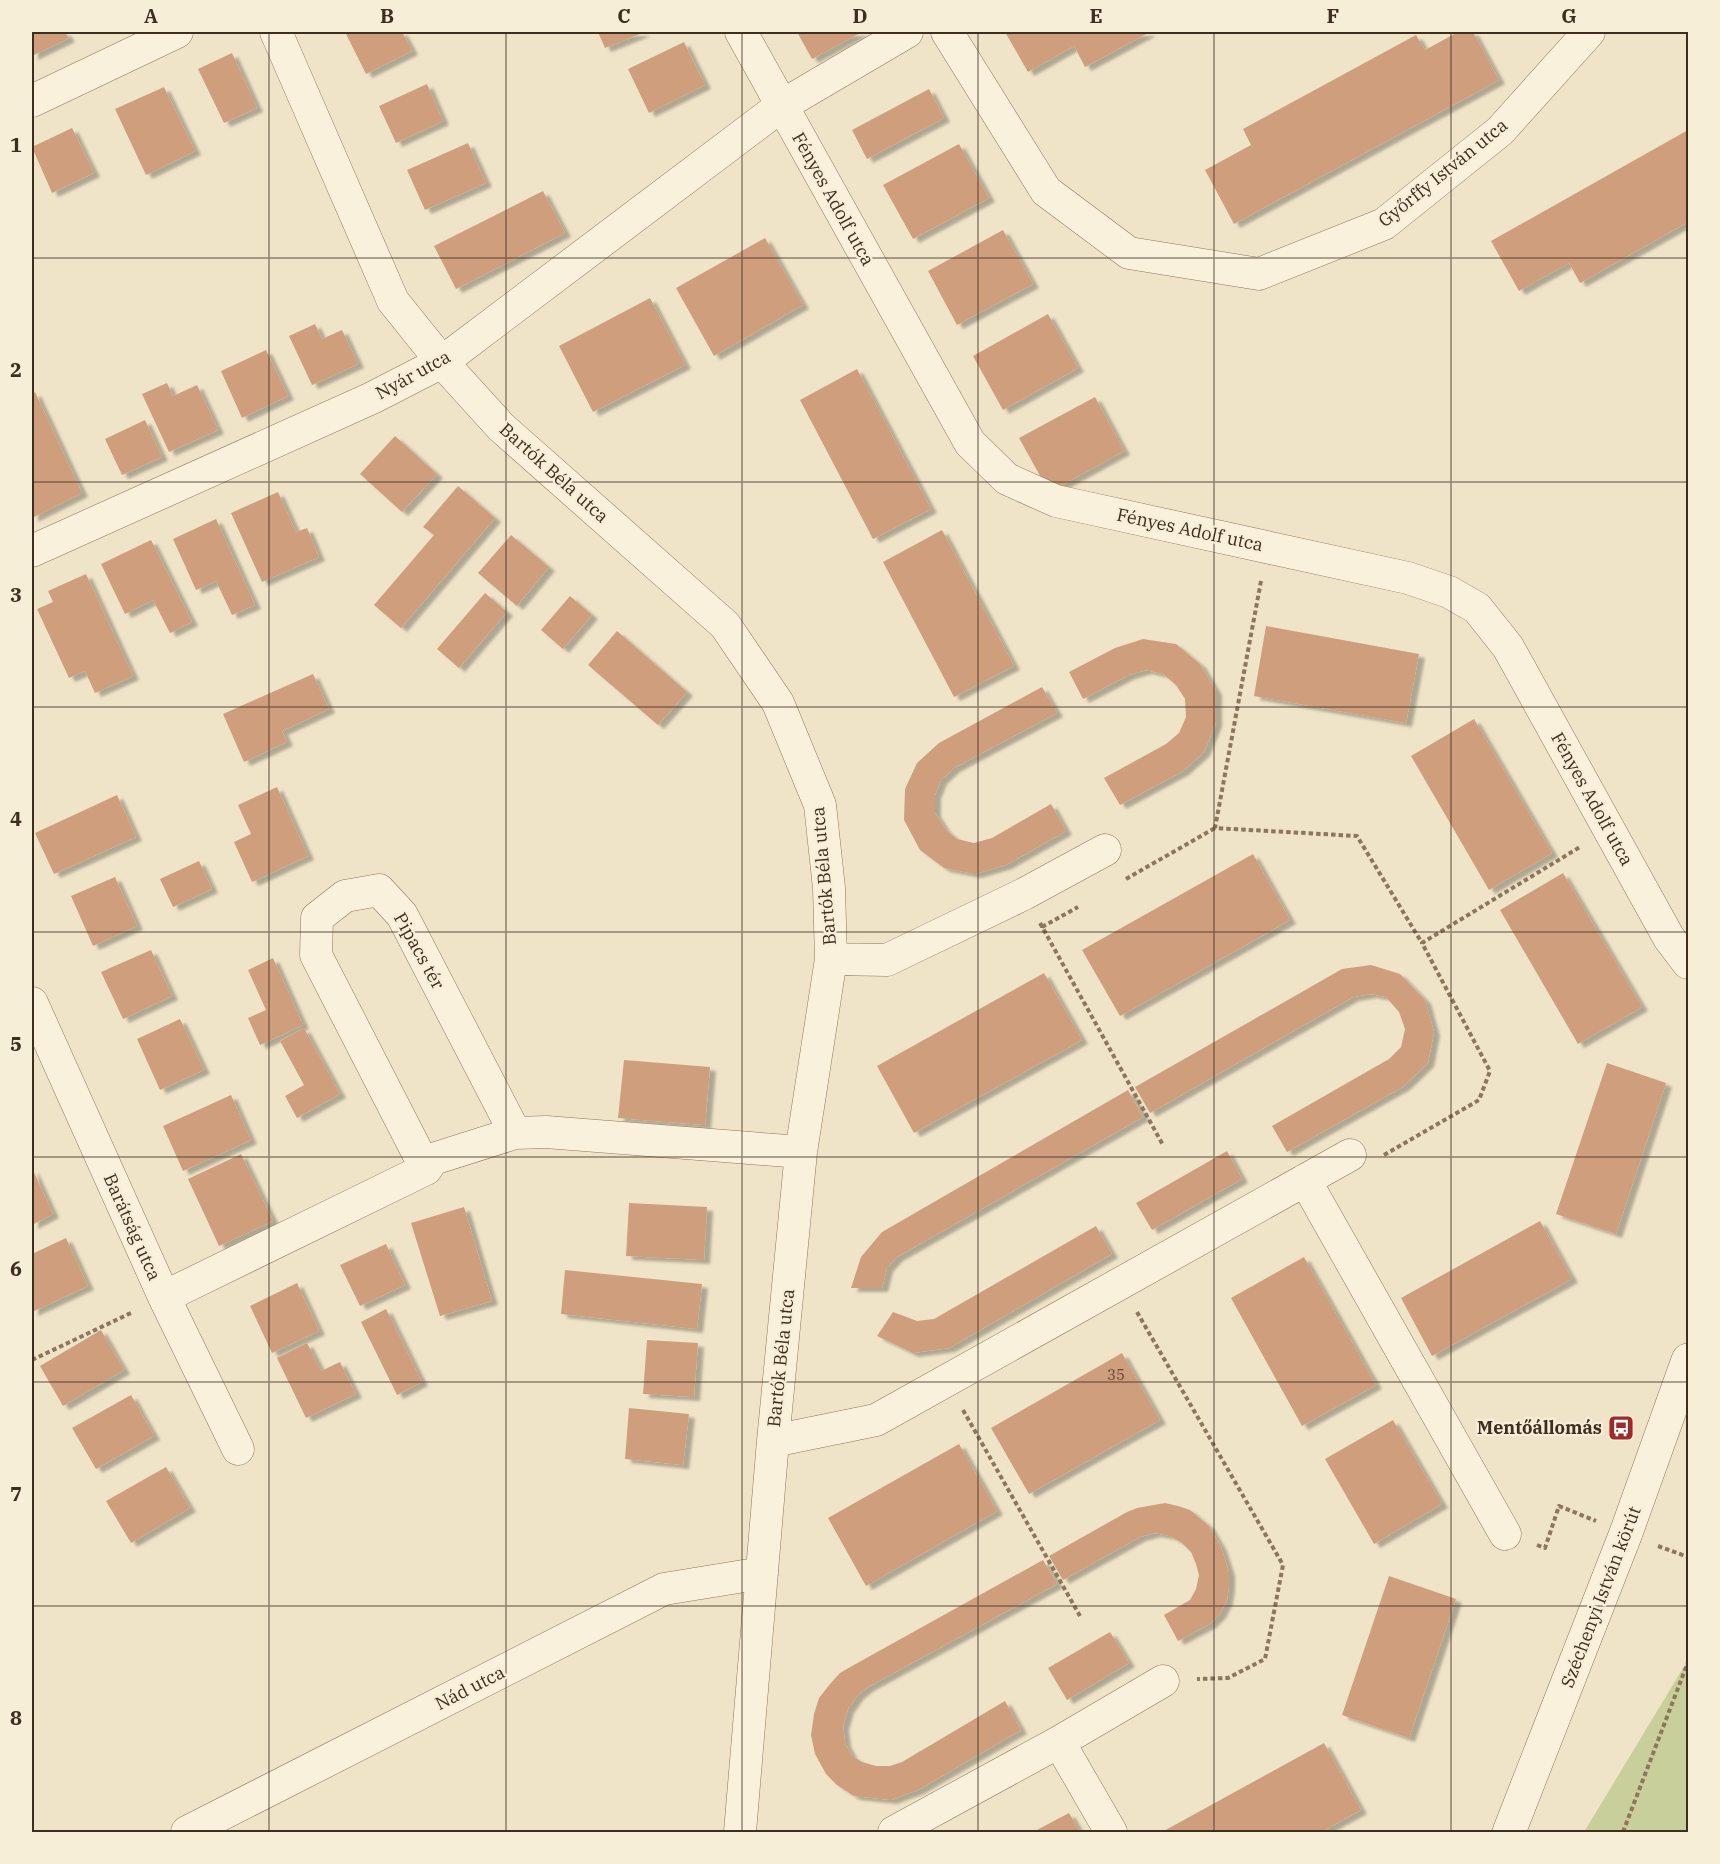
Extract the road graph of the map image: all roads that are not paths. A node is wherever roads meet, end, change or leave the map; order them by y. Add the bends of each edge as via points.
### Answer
1 (177, 32) edge
2 (276, 32) edge
3 (741, 32) edge
4 (907, 32) edge
5 (947, 32) edge
6 (1589, 32) edge
7 (32, 101) edge
8 (781, 106) junction
9 (442, 362) junction
10 (32, 552) edge
11 (1105, 850) dead end
12 (831, 959) junction
13 (1689, 963) edge
14 (32, 1003) edge
15 (515, 1132) junction
16 (801, 1152) junction
17 (1350, 1155) road end
18 (426, 1169) junction
19 (1305, 1180) junction
20 (164, 1297) junction
21 (1689, 1360) edge
22 (773, 1441) junction
23 (238, 1449) dead end
24 (1505, 1534) road end
25 (762, 1573) junction
26 (1163, 1681) road end
27 (1059, 1742) junction
28 (187, 1833) edge
29 (740, 1833) edge
30 (894, 1833) edge
31 (1111, 1833) edge
32 (1509, 1833) edge

1 - 7 street
2 - 9 street, Bartók Béla utca via 393,302
3 - 8 street, Fényes Adolf utca
4 - 8 street, Nyár utca
5 - 6 street, Győrffy István utca via 1046,191 1129,253 1259,274 1384,224 1500,131
8 - 9 street, Nyár utca
8 - 13 street, Fényes Adolf utca via 970,443 1007,479 1056,501 1408,578 1449,592 1477,608 1508,647 1669,938
9 - 10 street, Nyár utca via 372,398
9 - 12 street, Bartók Béla utca via 501,427 725,624 778,703 820,805 829,888
11 - 12 street via 887,960
12 - 16 street, Bartók Béla utca
14 - 20 street, Barátság utca
15 - 16 street
15 - 18 street via 434,1159
15 - 18 street, Pipacs tér via 402,915 379,890 345,896 317,918 316,955
16 - 22 street, Bartók Béla utca
17 - 19 street
18 - 20 street
19 - 22 street via 876,1420
19 - 24 street
20 - 23 street, Barátság utca
21 - 32 street, Széchenyi István körút
22 - 25 street, Bartók Béla utca
25 - 28 street, Nád utca via 664,1589
25 - 29 street, Bartók Béla utca
26 - 27 street
27 - 30 street
27 - 31 street

